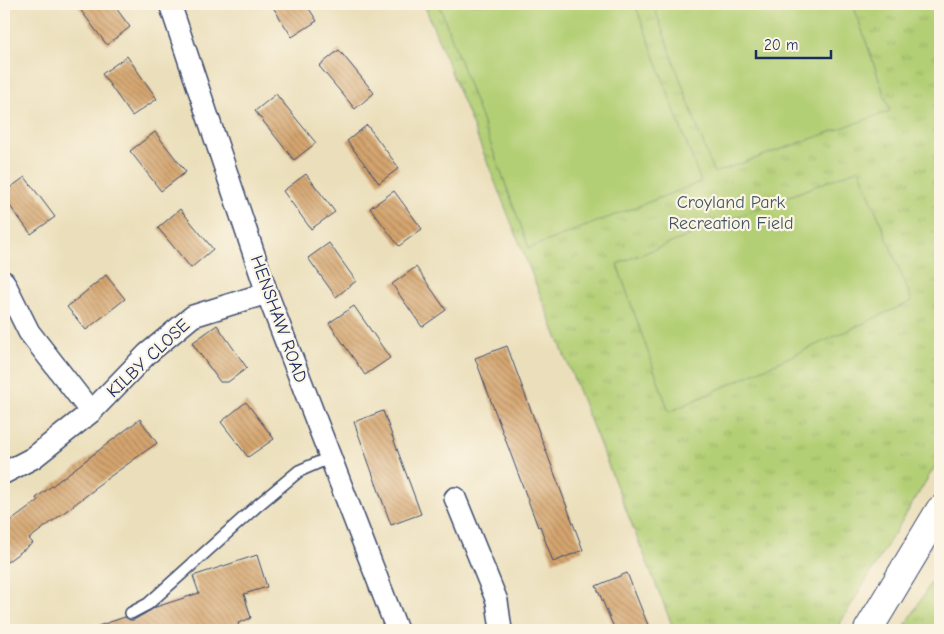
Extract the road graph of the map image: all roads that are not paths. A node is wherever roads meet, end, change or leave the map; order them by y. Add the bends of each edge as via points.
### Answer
1 (170, 4) edge
2 (4, 282) edge
3 (267, 293) junction
4 (91, 412) junction
5 (331, 458) junction
6 (4, 473) edge
7 (455, 498) dead end
8 (940, 510) edge
9 (131, 613) dead end
10 (397, 630) edge
11 (501, 630) edge
12 (868, 630) edge

1 - 3 street, HENSHAW ROAD
2 - 4 street, KILBY CLOSE via 29,332
3 - 4 street, KILBY CLOSE via 193,316 147,354
3 - 5 street, HENSHAW ROAD
4 - 6 street, KILBY CLOSE via 33,458
5 - 9 lane via 299,471 148,604
5 - 10 street, HENSHAW ROAD
7 - 11 street via 497,601
8 - 12 street

